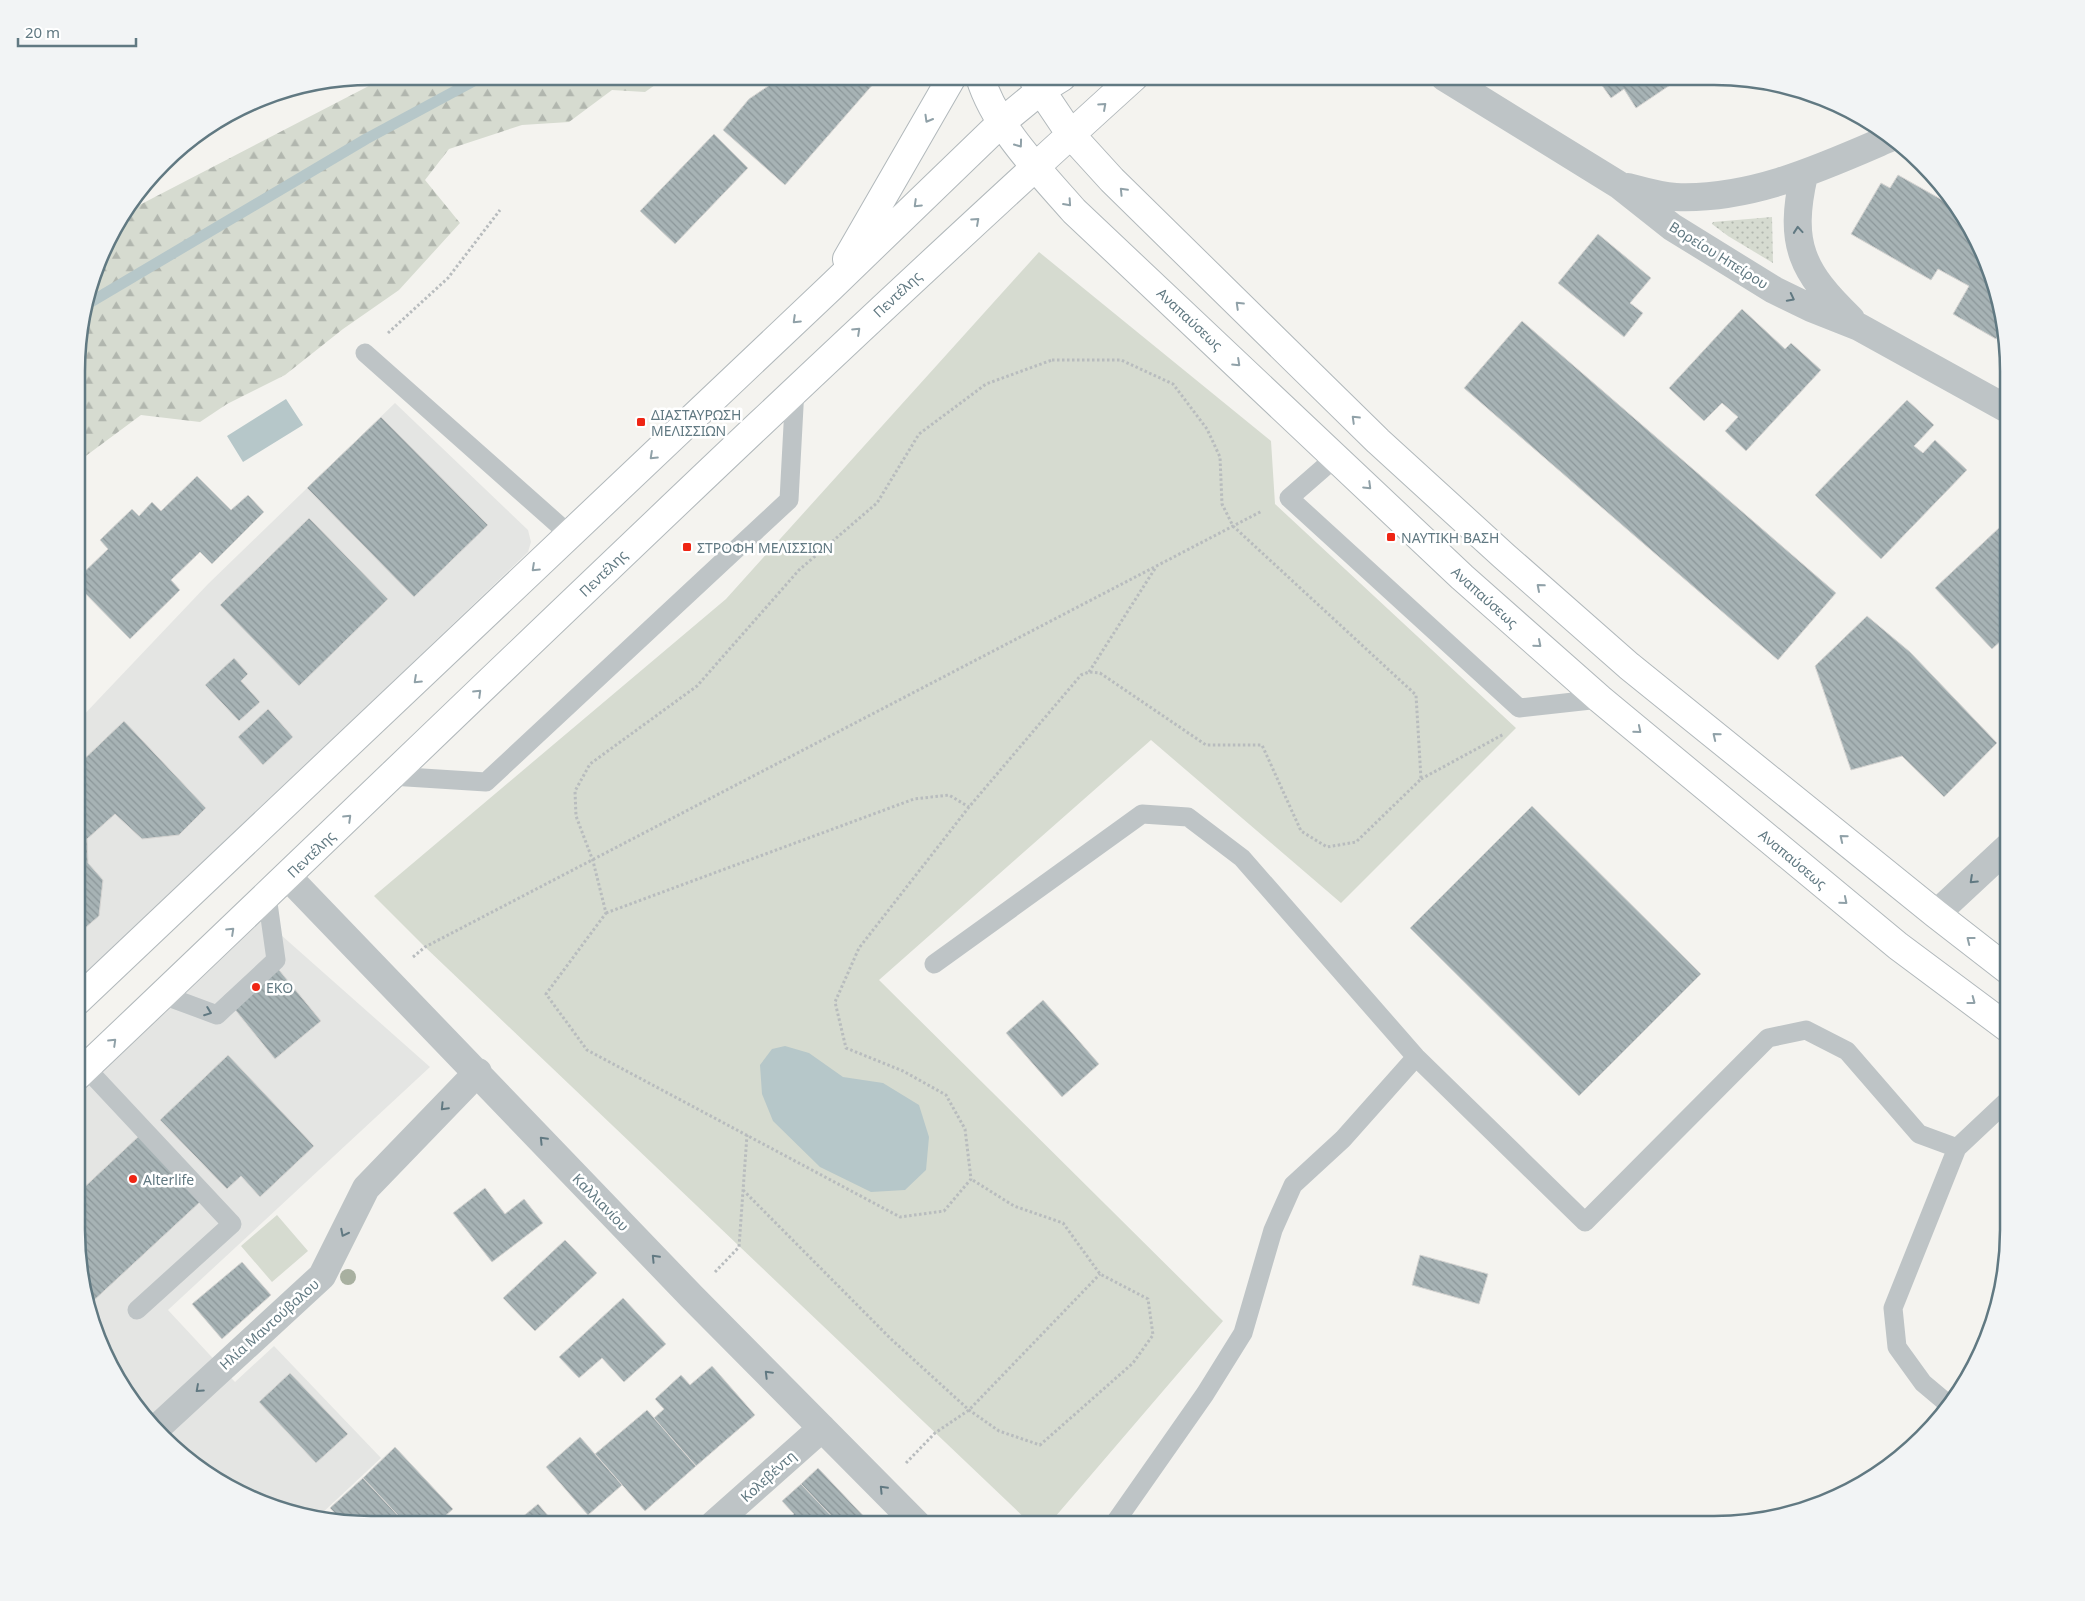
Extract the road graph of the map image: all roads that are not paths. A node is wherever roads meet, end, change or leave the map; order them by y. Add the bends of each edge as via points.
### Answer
1 (947, 85) edge
2 (983, 85) edge
3 (1041, 85) edge
4 (1047, 85) edge
5 (1125, 85) edge
6 (1457, 85) edge
7 (1002, 122) junction
8 (1071, 135) junction
9 (1884, 141) edge
10 (1035, 167) junction
11 (1804, 176) junction
12 (1619, 185) junction
13 (831, 287) junction
14 (1859, 328) junction
15 (365, 353) road end
16 (796, 388) junction
17 (2000, 405) edge
18 (1336, 456) junction
19 (570, 535) junction
20 (1600, 699) junction
21 (391, 776) junction
22 (2000, 854) edge
23 (288, 877) junction
24 (268, 896) junction
25 (1936, 914) junction
26 (934, 964) dead end
27 (2000, 964) edge
28 (85, 993) edge
29 (163, 994) junction
30 (2000, 1022) edge
31 (1416, 1057) junction
32 (85, 1068) edge
33 (478, 1072) junction
34 (85, 1076) edge
35 (2000, 1108) edge
36 (1957, 1148) junction
37 (137, 1310) dead end
38 (1944, 1400) edge
39 (161, 1424) edge
40 (822, 1428) junction
41 (723, 1516) edge
42 (909, 1516) edge
43 (1120, 1516) edge

1 -> 13 main road
2 - 7 main road, Αναπαύσεως
3 - 7 main road
4 - 8 main road
8 -> 5 main road, Πεντέλης
6 - 12 street, Βορείου Ηπείρου
7 -> 10 main road, Αναπαύσεως
7 -> 13 main road
8 - 10 main road, Πεντέλης
25 -> 8 main road via 1629,666 1504,556 1378,442 1151,220
9 - 11 street
16 -> 10 main road, Πεντέλης
10 -> 18 main road, Αναπαύσεως via 1074,211
11 - 12 street via 1708,196 1676,197
14 -> 11 street via 1826,295 1805,262 1798,229
12 -> 14 street, Βορείου Ηπείρου via 1672,227 1774,290
13 -> 19 main road
14 - 17 street, Βορείου Ηπείρου
15 - 19 lane
21 -> 16 main road, Πεντέλης
16 - 21 lane via 789,500 486,782
18 -> 20 main road, Αναπαύσεως via 1462,577
18 - 20 lane via 1289,498 1519,708
19 -> 28 main road
20 -> 30 main road, Αναπαύσεως via 1898,946
23 -> 21 main road, Πεντέλης
22 -> 25 street
23 - 24 main road, Πεντέλης
23 - 33 street, Καλλιανίου
29 -> 24 main road, Πεντέλης
29 -> 24 lane via 217,1016 276,960
27 -> 25 main road
26 - 31 lane via 1142,814 1188,817 1242,858
32 -> 29 main road, Πεντέλης
31 - 36 lane via 1585,1222 1768,1038 1806,1030 1847,1051 1919,1134
31 - 43 lane via 1343,1139 1294,1184 1273,1230 1243,1333 1205,1394
33 -> 39 street, Ηλία Μαντούβαλου via 366,1188 322,1276
40 -> 33 street, Καλλιανίου
34 - 37 lane via 232,1224
35 - 36 lane
36 - 38 lane via 1894,1308 1897,1347 1922,1383
40 - 41 street, Κολεβέντη
42 -> 40 street, Καλλιανίου

